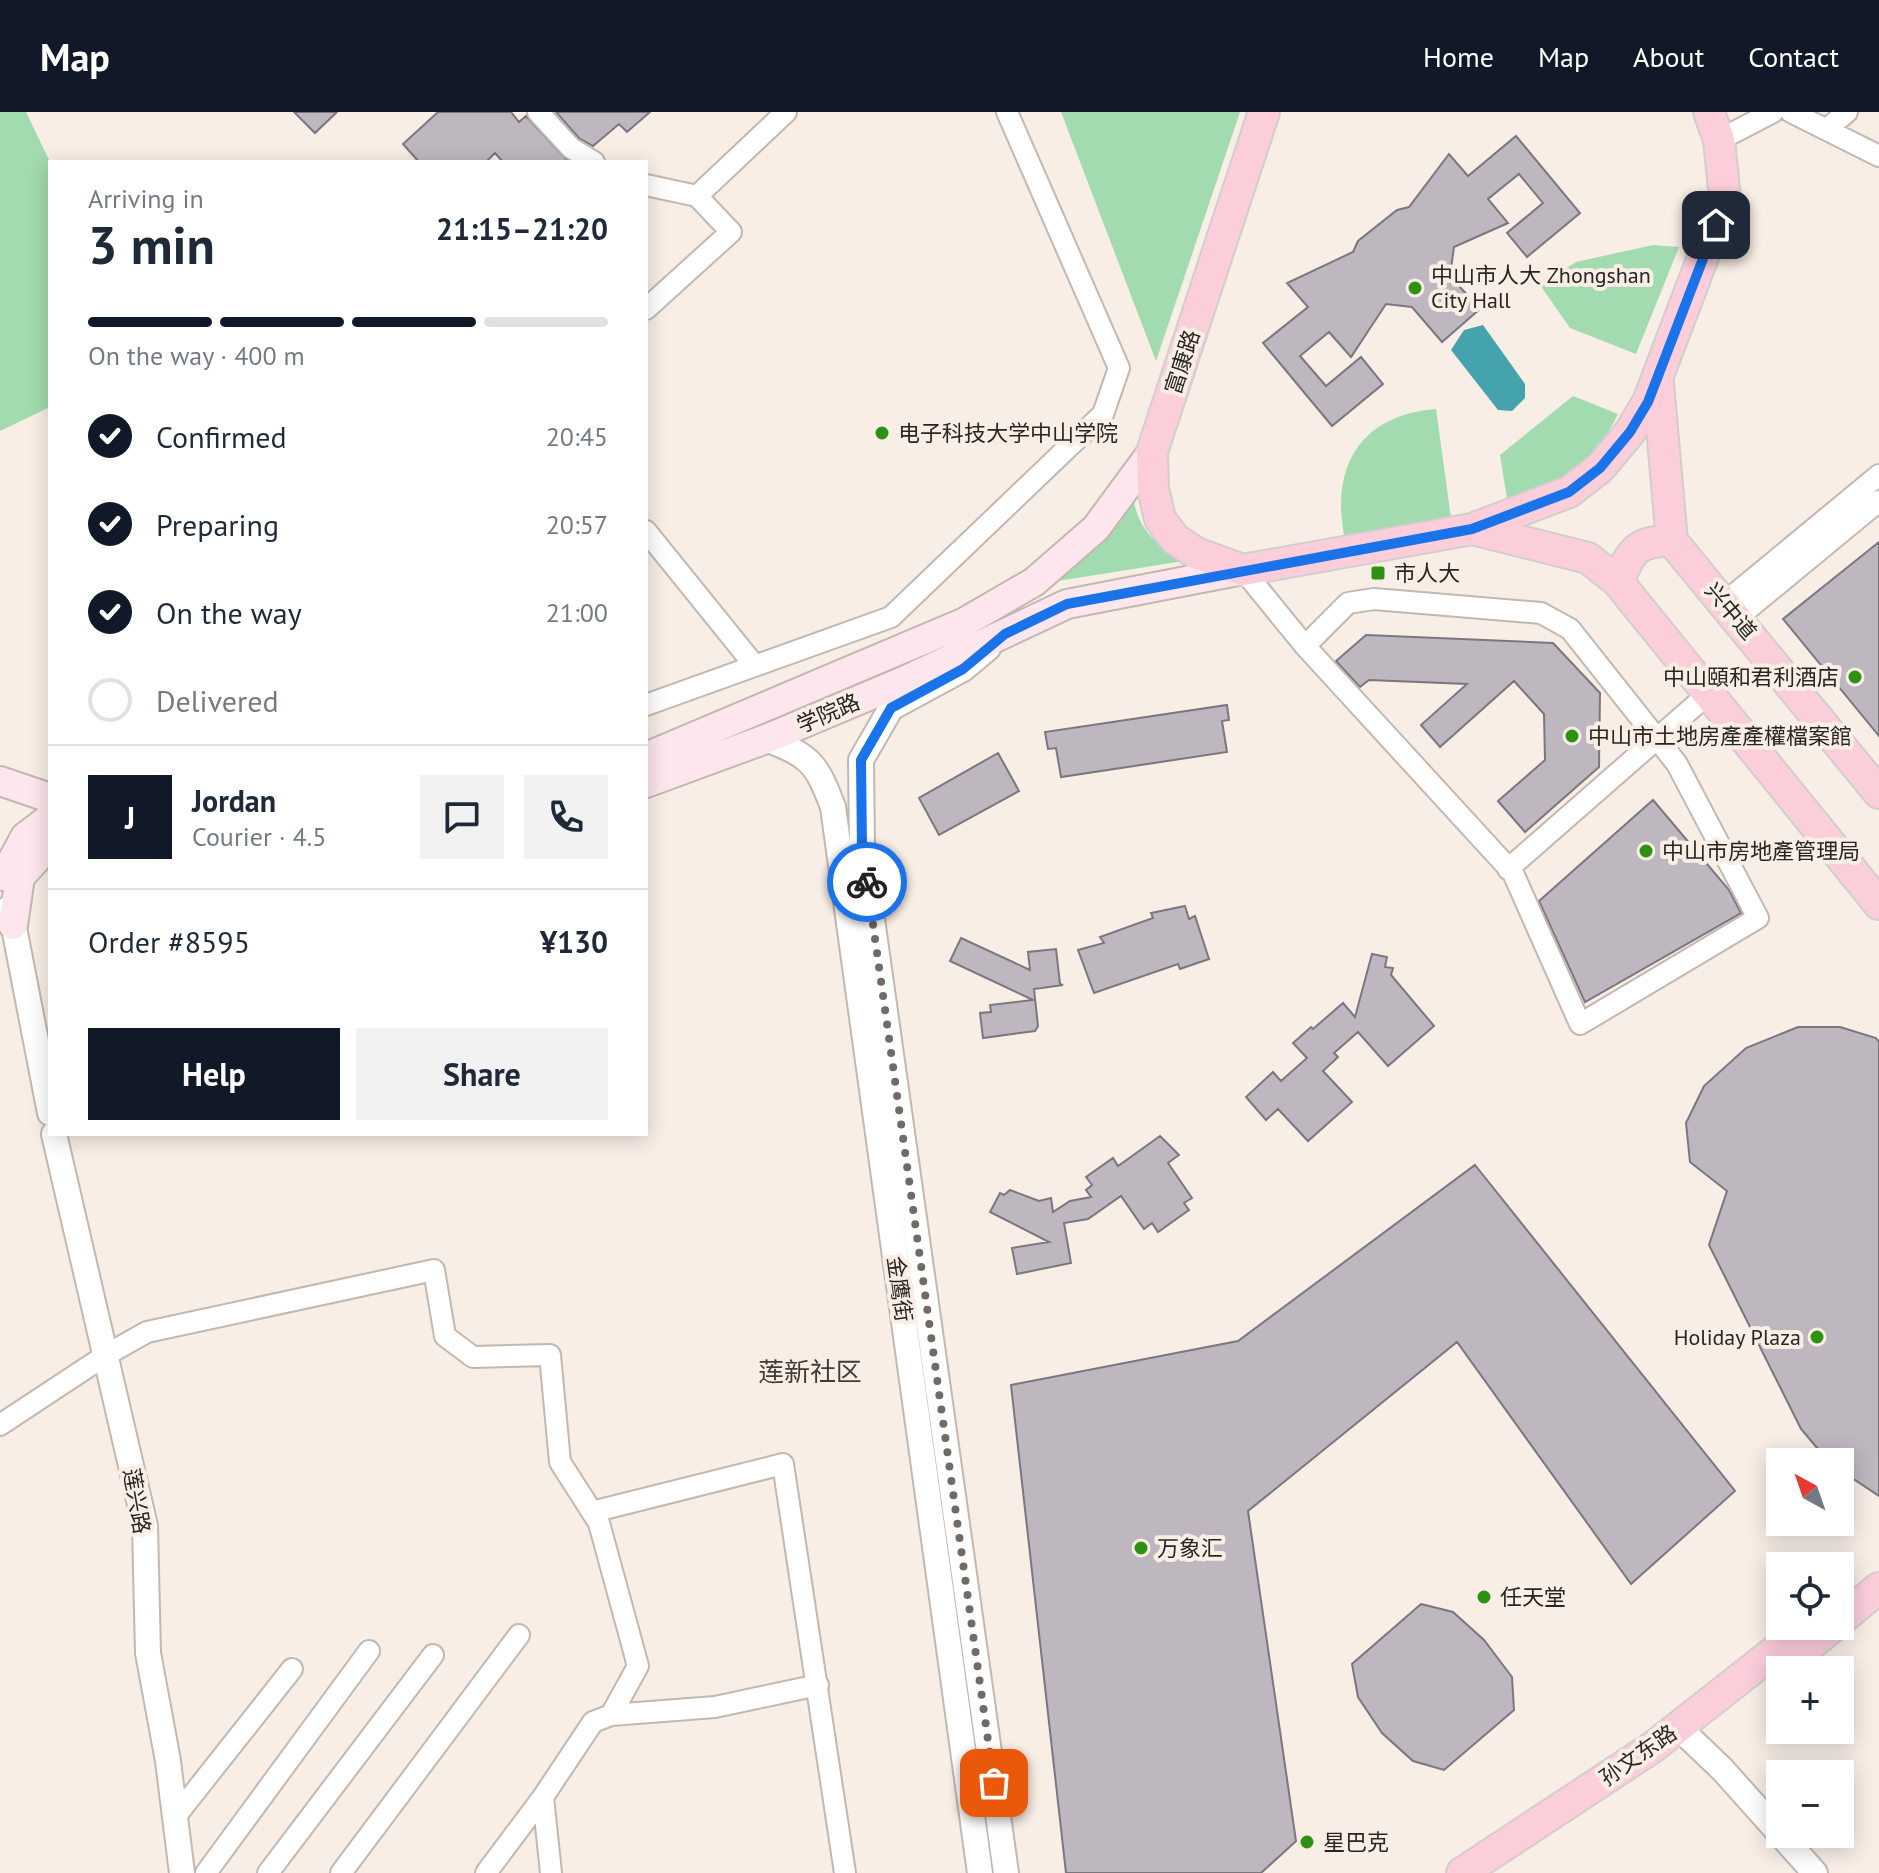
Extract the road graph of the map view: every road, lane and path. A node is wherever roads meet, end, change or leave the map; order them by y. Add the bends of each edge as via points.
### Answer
1 (538, 112) edge
2 (786, 112) edge
3 (1007, 112) edge
4 (1264, 112) edge
5 (1773, 112) edge
6 (1791, 112) edge
7 (1847, 112) edge
8 (1714, 126) edge
9 (1827, 129) junction
10 (1879, 156) edge
11 (591, 160) edge
12 (648, 185) edge
13 (697, 196) junction
14 (648, 307) edge
15 (1658, 380) junction
16 (1152, 452) junction
17 (1879, 475) edge
18 (1879, 501) edge
19 (1472, 529) junction
20 (648, 533) edge
21 (1672, 541) junction
22 (1243, 570) junction
23 (1618, 582) junction
24 (1731, 610) junction
25 (1005, 634) junction
26 (1305, 646) junction
27 (755, 666) junction
28 (1708, 694) junction
29 (648, 704) edge
30 (766, 739) junction
31 (648, 756) edge
32 (0, 781) edge
33 (648, 782) edge
34 (1879, 793) edge
35 (48, 797) edge
36 (0, 798) edge
37 (48, 815) edge
38 (48, 818) edge
39 (48, 846) edge
40 (1508, 869) junction
41 (1, 870) edge
42 (1879, 904) edge
43 (13, 925) junction
44 (48, 1103) edge
45 (54, 1136) edge
46 (106, 1355) junction
47 (0, 1425) edge
48 (592, 1512) junction
49 (1879, 1568) edge
50 (1854, 1588) edge
51 (1879, 1588) edge
52 (1854, 1609) edge
53 (519, 1635) dead end
54 (1791, 1640) edge
55 (1814, 1640) edge
56 (369, 1651) dead end
57 (433, 1655) dead end
58 (292, 1669) dead end
59 (818, 1685) junction
60 (611, 1715) junction
61 (1685, 1734) junction
62 (543, 1797) junction
63 (175, 1817) junction
64 (182, 1873) edge
65 (206, 1873) edge
66 (268, 1873) edge
67 (341, 1873) edge
68 (486, 1873) edge
69 (551, 1873) edge
70 (845, 1873) edge
71 (980, 1873) edge
72 (1006, 1873) edge
73 (1462, 1873) edge
74 (1496, 1873) edge
75 (1815, 1873) edge

1 - 11 street via 571,148
2 - 13 street
3 - 27 street via 1119,368 1103,414 891,617
4 - 16 main road, 富康路
5 - 8 street
6 - 9 street
7 - 9 street
8 - 15 main road via 1725,199
9 - 10 street
12 - 13 street
13 - 14 street via 731,232
15 - 19 main road, 学院路 via 1630,432 1600,468 1536,507
15 - 21 main road
16 - 22 main road, 富康路 via 1160,519 1175,539 1196,553
16 - 31 main road, 学院路 via 1096,528 1034,582 963,623
17 - 24 street
18 - 24 street
19 - 22 main road, 学院路
19 - 23 main road via 1588,558
20 - 27 street
21 - 23 main road via 1649,540 1629,556
21 - 24 main road, 兴中道
22 - 25 main road, 学院路 via 1067,604
22 - 26 street
23 - 28 main road
24 - 34 main road, 兴中道
25 - 30 main road, 学院路
25 - 72 street, 金鹰街 via 963,669 891,708 861,760 862,848
26 - 40 street
26 - 40 street via 1348,603 1374,599 1541,613 1570,629 1677,764 1758,918 1580,1024
27 - 29 street
28 - 40 street
28 - 42 main road
30 - 33 main road, 学院路
30 - 71 street, 金鹰街 via 803,753 819,770 833,807
32 - 35 main road
36 - 37 main road
38 - 41 main road via 25,837
39 - 43 main road via 20,877
41 - 43 street
43 - 44 street
45 - 46 street, 莲兴路
46 - 47 street
46 - 48 street via 147,1332 434,1270 445,1336 473,1357 550,1355 560,1462
46 - 63 street, 莲兴路 via 145,1526 148,1653
48 - 59 street via 783,1464
48 - 60 street via 638,1666
49 - 50 main road
51 - 52 main road
53 - 67 street
54 - 61 main road, 孙文东路
55 - 61 main road, 孙文东路
56 - 65 street
57 - 66 street
58 - 63 street
59 - 60 street via 715,1707
59 - 70 street
60 - 62 street via 593,1722
61 - 73 main road, 孙文东路
61 - 74 main road, 孙文东路
61 - 75 street
62 - 68 street
62 - 69 street
63 - 64 street, 莲兴路

